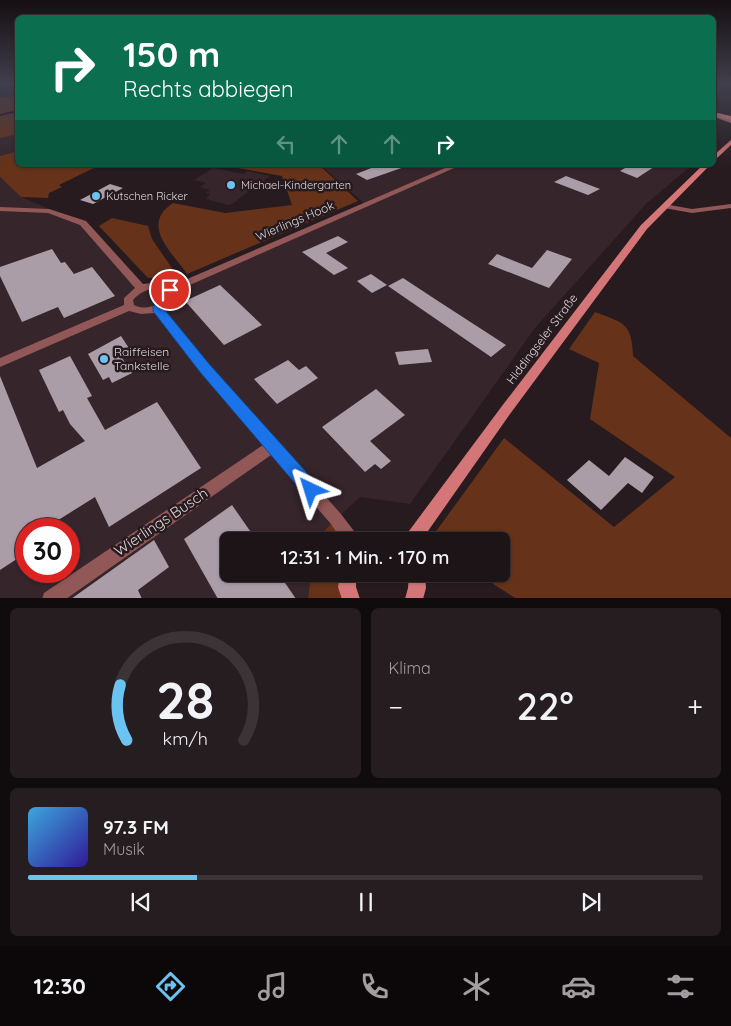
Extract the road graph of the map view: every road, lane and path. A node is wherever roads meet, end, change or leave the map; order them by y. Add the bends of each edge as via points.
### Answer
1 (716, 115) edge
2 (731, 120) edge
3 (731, 142) edge
4 (716, 156) edge
5 (453, 167) edge
6 (705, 167) edge
7 (668, 206) junction
8 (731, 206) edge
9 (0, 209) edge
10 (141, 288) junction
11 (170, 290) junction
12 (129, 307) junction
13 (157, 309) junction
14 (0, 363) edge
15 (272, 446) junction
16 (345, 532) edge
17 (418, 532) edge
18 (347, 582) edge
19 (417, 582) edge
20 (50, 598) edge
21 (351, 598) edge
22 (414, 598) edge

1 - 2 main road
3 - 4 street
5 - 11 street, Wierlings Hook
6 - 7 street, Hiddingseler Straße
7 - 8 street via 692,211
7 - 17 street, Hiddingseler Straße via 644,227
9 - 10 street via 50,211 83,223
10 - 11 street via 159,285
10 - 12 street via 128,300
11 - 13 street via 169,300
12 - 13 street via 141,312
12 - 14 street
13 - 15 street
15 - 16 street
15 - 20 street, Wierlings Busch
18 - 21 street
19 - 22 street

